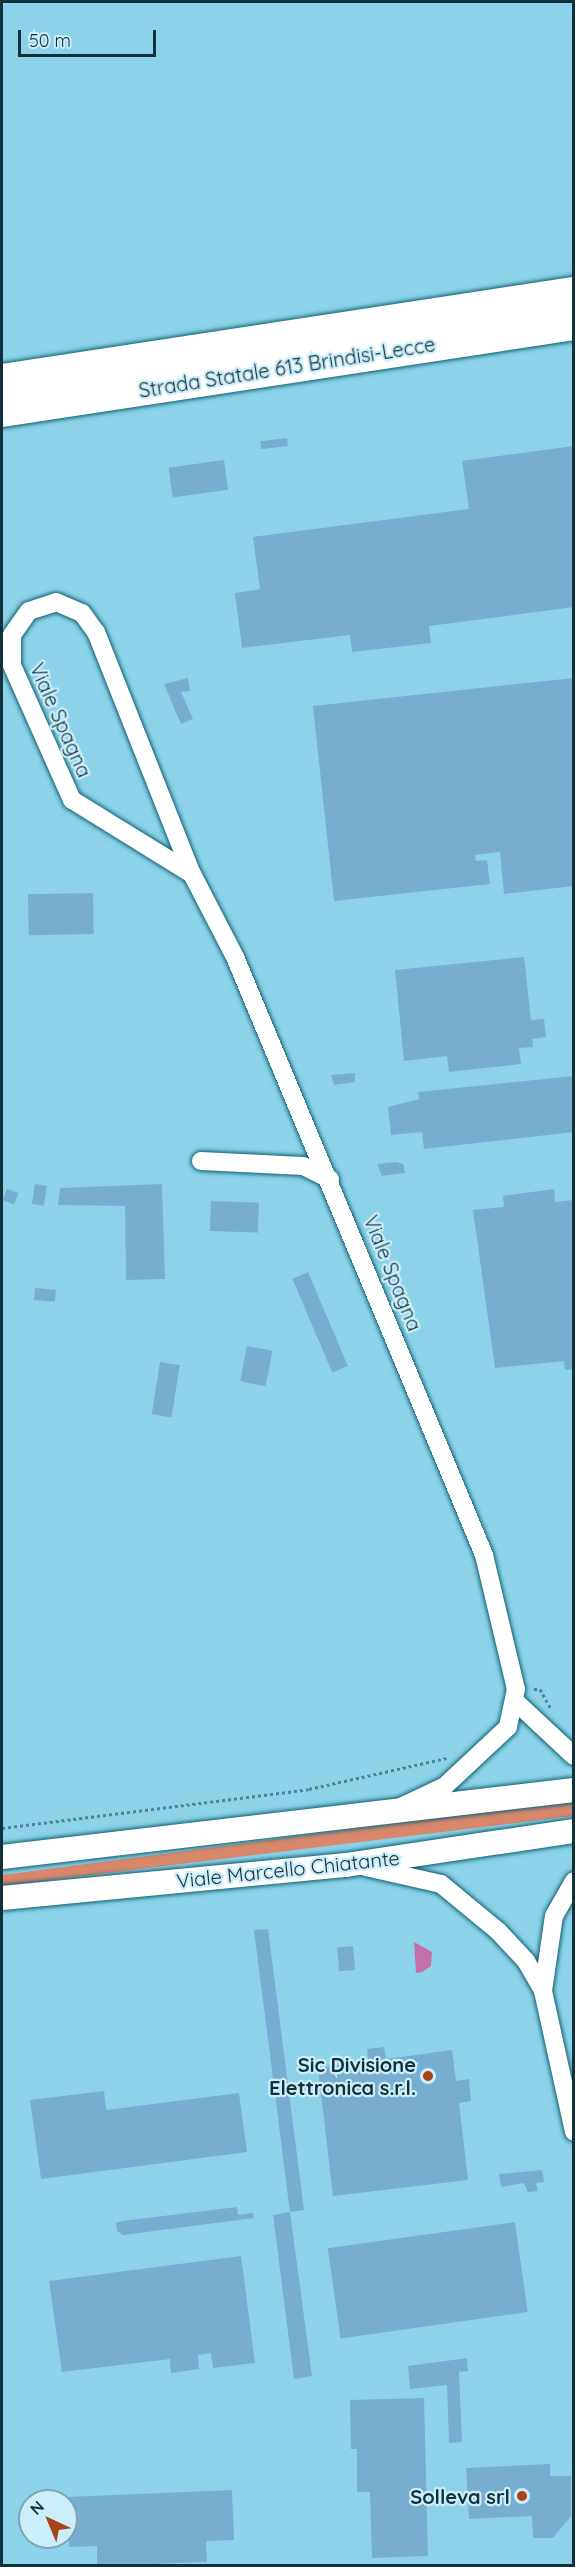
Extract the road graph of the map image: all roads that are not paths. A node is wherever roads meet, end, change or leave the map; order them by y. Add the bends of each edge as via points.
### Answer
1 (573, 293) edge
2 (573, 324) edge
3 (2, 380) edge
4 (2, 411) edge
5 (192, 874) junction
6 (201, 1161) dead end
7 (330, 1179) junction
8 (516, 1696) junction
9 (573, 1756) edge
10 (573, 1790) edge
11 (384, 1814) junction
12 (573, 1831) edge
13 (2, 1857) edge
14 (346, 1865) junction
15 (573, 1881) edge
16 (2, 1898) edge
17 (543, 1991) junction
18 (573, 2132) edge

1 - 3 highway, Strada Statale 613 Brindisi-Lecce
2 - 4 highway, Strada Statale 613 Brindisi-Lecce
5 - 5 street, Viale Spagna via 96,632 82,614 56,602 29,611 12,635 12,665 72,800
5 - 7 street, Viale Spagna via 235,957
6 - 7 street via 303,1167
7 - 8 street, Viale Spagna via 484,1555
8 - 9 street
8 - 11 street via 508,1727 481,1757 446,1786
10 - 11 street
11 - 13 street
12 - 14 street, Viale Marcello Chiatante
14 - 16 street, Viale Marcello Chiatante
14 - 17 street via 399,1871 441,1884 513,1946
15 - 17 street via 554,1916
17 - 18 street

